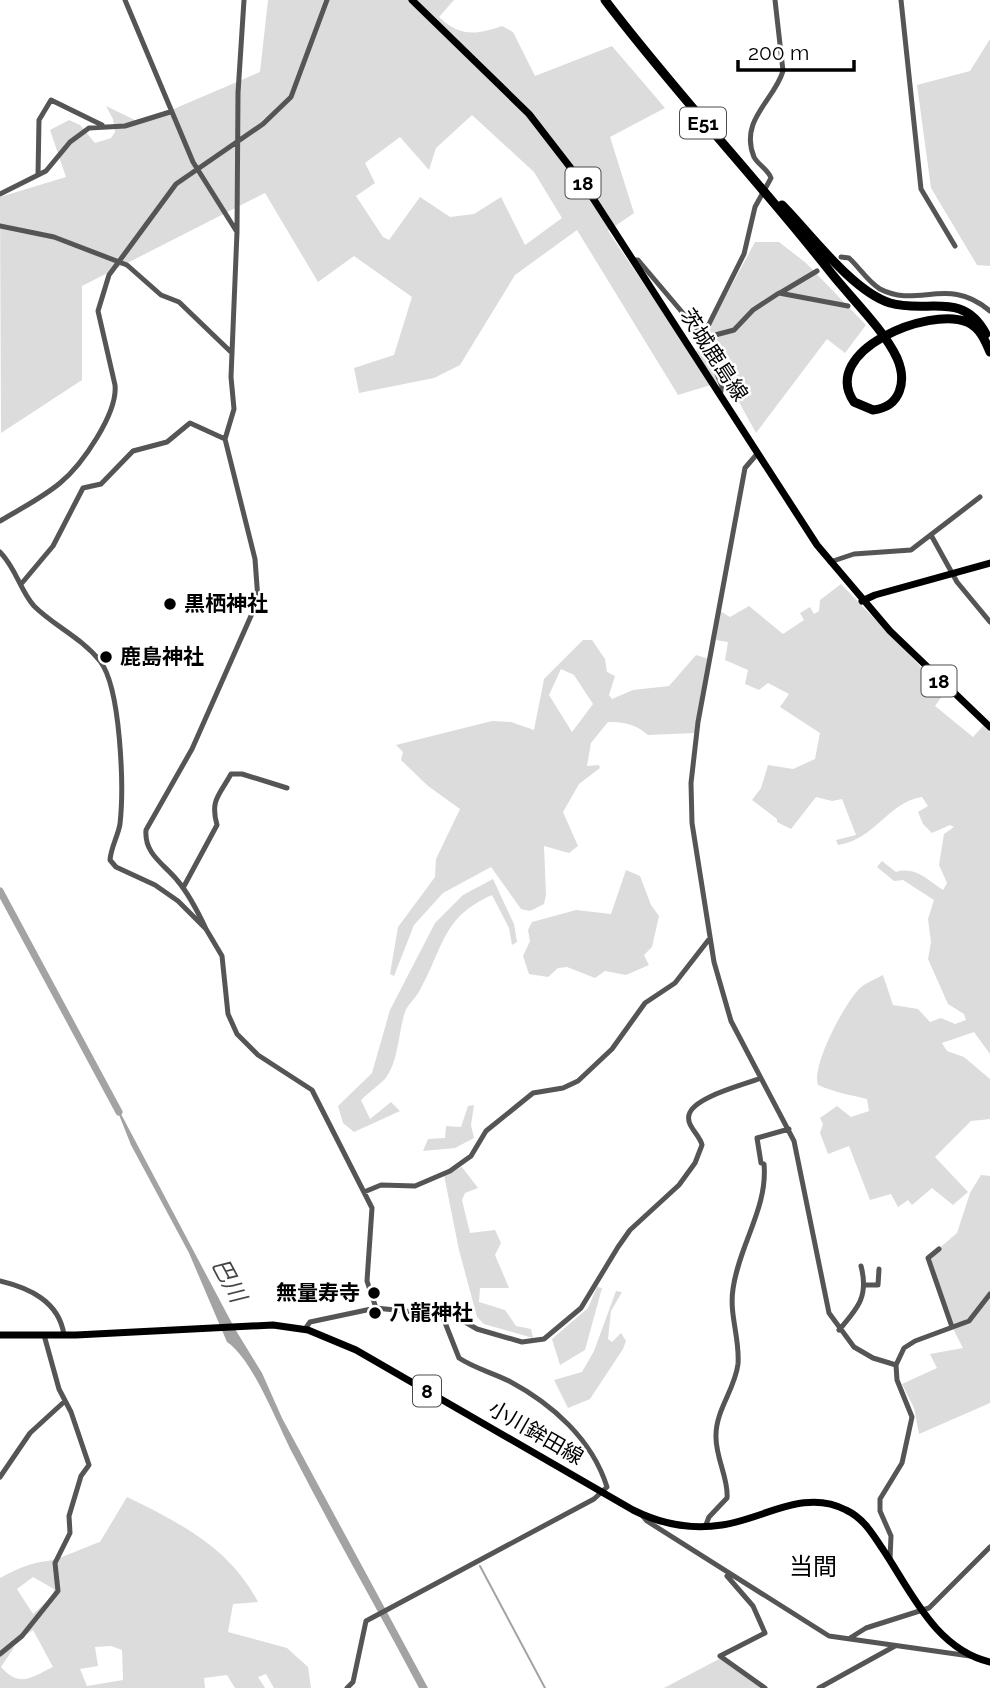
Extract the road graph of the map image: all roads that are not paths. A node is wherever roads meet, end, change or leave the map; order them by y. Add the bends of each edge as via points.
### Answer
1 (125, 0) edge
2 (244, 0) edge
3 (327, 0) edge
4 (412, 0) edge
5 (607, 0) edge
6 (775, 0) edge
7 (901, 0) edge
8 (170, 112) junction
9 (102, 125) junction
10 (237, 140) junction
11 (197, 168) junction
12 (38, 175) junction
13 (0, 194) edge
14 (0, 226) edge
15 (237, 232) junction
16 (955, 246) dead end
17 (841, 257) dead end
18 (633, 260) junction
19 (118, 261) junction
20 (817, 271) dead end
21 (779, 293) junction
22 (848, 306) dead end
23 (990, 311) edge
24 (704, 337) junction
25 (990, 341) edge
26 (990, 352) edge
27 (232, 353) junction
28 (719, 395) junction
29 (225, 439) junction
30 (757, 454) junction
31 (980, 497) dead end
32 (0, 521) edge
33 (931, 535) junction
34 (0, 552) edge
35 (830, 562) junction
36 (990, 563) edge
37 (952, 574) junction
38 (22, 583) junction
39 (862, 601) junction
40 (990, 622) edge
41 (988, 721) edge
42 (287, 788) dead end
43 (183, 888) junction
44 (206, 929) junction
45 (710, 937) junction
46 (761, 1078) junction
47 (789, 1129) junction
48 (364, 1192) junction
49 (939, 1249) dead end
50 (861, 1266) dead end
51 (879, 1269) dead end
52 (0, 1281) edge
53 (865, 1284) junction
54 (990, 1294) edge
55 (376, 1308) junction
56 (444, 1316) junction
57 (952, 1327) junction
58 (305, 1329) junction
59 (839, 1330) junction
60 (0, 1335) edge
61 (44, 1335) junction
62 (64, 1335) junction
63 (896, 1365) junction
64 (65, 1401) junction
65 (0, 1477) edge
66 (604, 1493) junction
67 (641, 1514) junction
68 (705, 1527) junction
69 (990, 1547) edge
70 (890, 1559) junction
71 (726, 1573) junction
72 (850, 1638) junction
73 (895, 1646) junction
74 (0, 1654) edge
75 (970, 1656) junction
76 (990, 1662) edge
77 (347, 1688) edge
78 (765, 1688) edge
79 (819, 1688) edge

1 - 8 street
2 - 10 street
3 - 10 street via 291,97 278,112
4 - 18 main road, 茨城鹿島線 / 18 via 547,133
5 - 25 highway, E51 via 745,166 875,296 900,305 958,308 972,314
5 - 26 highway, E51 via 663,75 806,241 897,359 902,377 899,394 888,406 867,409 854,402 846,380 856,358 877,341 898,331 936,320 961,320 980,332
6 - 24 street via 783,71 752,125 755,158 771,178 755,207 744,254
7 - 16 street via 921,189
8 - 9 street via 125,126
8 - 11 street
9 - 12 street via 81,132
9 - 12 street via 51,100 39,120
10 - 11 street
10 - 15 street
11 - 15 street
11 - 19 street via 167,194
12 - 13 street
14 - 19 street via 54,237
15 - 27 street
17 - 23 street via 849,258 875,286 887,292 959,293
18 - 24 street via 638,260
18 - 28 main road, 茨城鹿島線 / 18
19 - 27 street via 161,295 179,302
19 - 32 street via 103,288 98,311 115,384 109,414 61,482
20 - 21 street
21 - 22 street
21 - 24 street via 734,330
24 - 28 street via 722,387
27 - 29 street via 234,408
28 - 30 main road, 茨城鹿島線 / 18
29 - 38 street via 190,423 167,442 133,452 101,484 83,488 48,553
29 - 43 street via 255,559 258,600 192,749 146,830 145,840 159,863
30 - 35 main road, 茨城鹿島線 / 18
30 - 45 street via 747,465 737,510 691,783 692,823
31 - 33 street
33 - 35 street via 911,551 854,554
33 - 37 street
34 - 38 street
35 - 39 main road, 茨城鹿島線 / 18
36 - 37 main road
37 - 39 main road
37 - 40 street
38 - 44 street via 34,606 93,654 107,675 118,730 120,779 120,817 112,864 166,893
39 - 41 main road, 茨城鹿島線 / 18 via 914,657
42 - 43 street via 231,774 214,802 217,825
43 - 44 street
44 - 48 street via 222,956 228,1014 237,1034 288,1077 310,1087
45 - 46 street via 726,1008
45 - 48 street via 675,983 645,1003 612,1049 578,1081 533,1093 486,1131 471,1156 450,1171 415,1186 381,1185
46 - 47 street
46 - 56 street via 698,1102 689,1116 702,1145 695,1163 631,1230 581,1308 544,1339 522,1342 477,1329 453,1315
47 - 59 street via 825,1301
47 - 68 street via 757,1138 764,1187 737,1264 731,1308 738,1361 716,1429 727,1499
48 - 55 street via 373,1223 367,1285
49 - 57 street via 928,1258
50 - 53 street
51 - 53 street via 878,1285
52 - 62 street via 38,1294 56,1313
53 - 59 street via 861,1303
54 - 57 street via 969,1321
55 - 56 street
55 - 58 street via 310,1322
56 - 66 street via 459,1358 545,1402 566,1422 589,1451 605,1482
57 - 63 street via 909,1345
58 - 62 main road, 小川鉾田線 / 8 via 274,1325
58 - 66 main road, 小川鉾田線 / 8 via 356,1350
59 - 63 street via 866,1354
60 - 61 main road, 小川鉾田線 / 8
61 - 62 main road, 小川鉾田線 / 8
61 - 64 street
63 - 70 street via 912,1417 902,1463 880,1499 891,1536
64 - 65 street via 30,1433
64 - 74 street via 89,1465 81,1476 69,1516 70,1533 55,1565 58,1591 22,1636
66 - 67 main road, 小川鉾田線 / 8
66 - 77 street via 363,1624 353,1682
67 - 68 main road, 小川鉾田線 / 8
67 - 71 street
68 - 70 main road, 小川鉾田線 / 8 via 802,1503 827,1503 858,1517
69 - 72 street via 929,1608 866,1628
70 - 75 main road, 小川鉾田線 / 8 via 945,1639
71 - 72 street via 821,1633
71 - 78 street via 753,1606 765,1633 720,1656
72 - 73 street
73 - 75 street
73 - 79 street
75 - 76 main road, 小川鉾田線 / 8

